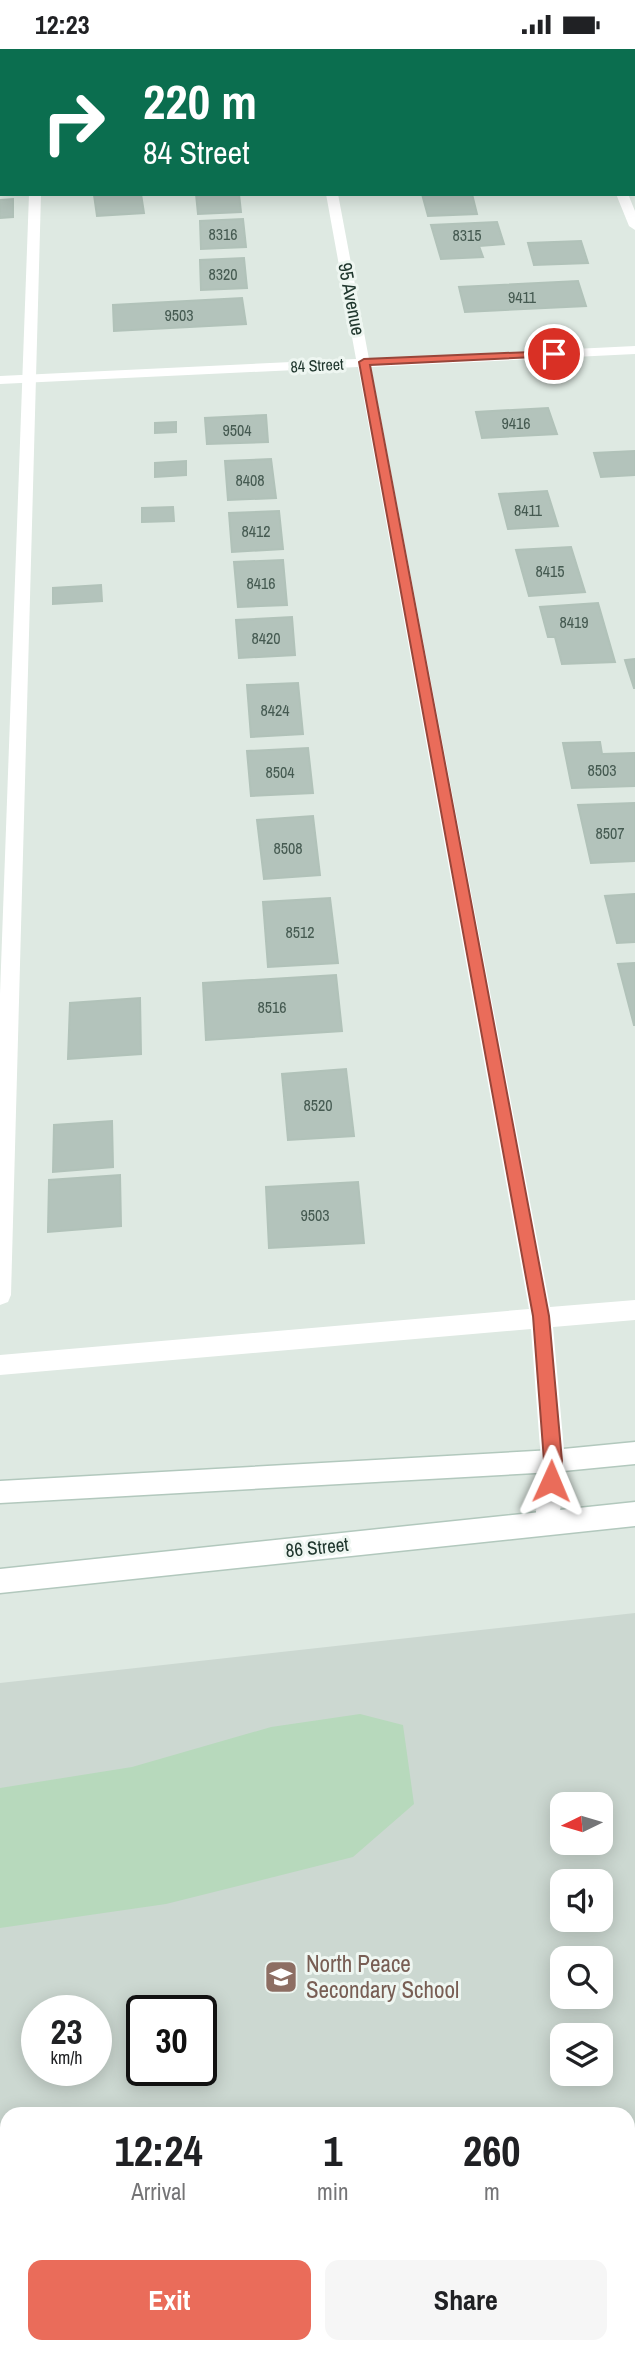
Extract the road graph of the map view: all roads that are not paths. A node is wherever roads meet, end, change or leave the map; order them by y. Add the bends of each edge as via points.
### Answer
1 (35, 196) edge
2 (332, 196) edge
3 (623, 196) edge
4 (635, 226) edge
5 (635, 350) edge
6 (364, 362) junction
7 (29, 379) junction
8 (0, 380) edge
9 (0, 1295) edge
10 (635, 1310) edge
11 (541, 1316) junction
12 (0, 1365) edge
13 (635, 1453) edge
14 (553, 1461) junction
15 (0, 1492) edge
16 (635, 1514) edge
17 (547, 1522) junction
18 (0, 1581) edge

1 - 7 street
2 - 6 street, 95 Avenue
3 - 4 street
5 - 6 street, 84 Street
6 - 7 street, 84 Street
6 - 11 street, 95 Avenue
7 - 8 street, 84 Street
7 - 9 street
10 - 11 street
11 - 12 street
11 - 14 street, 95 Avenue
13 - 14 street
14 - 15 street
14 - 17 street, 95 Avenue
16 - 17 street, 86 Street
17 - 18 street, 86 Street

